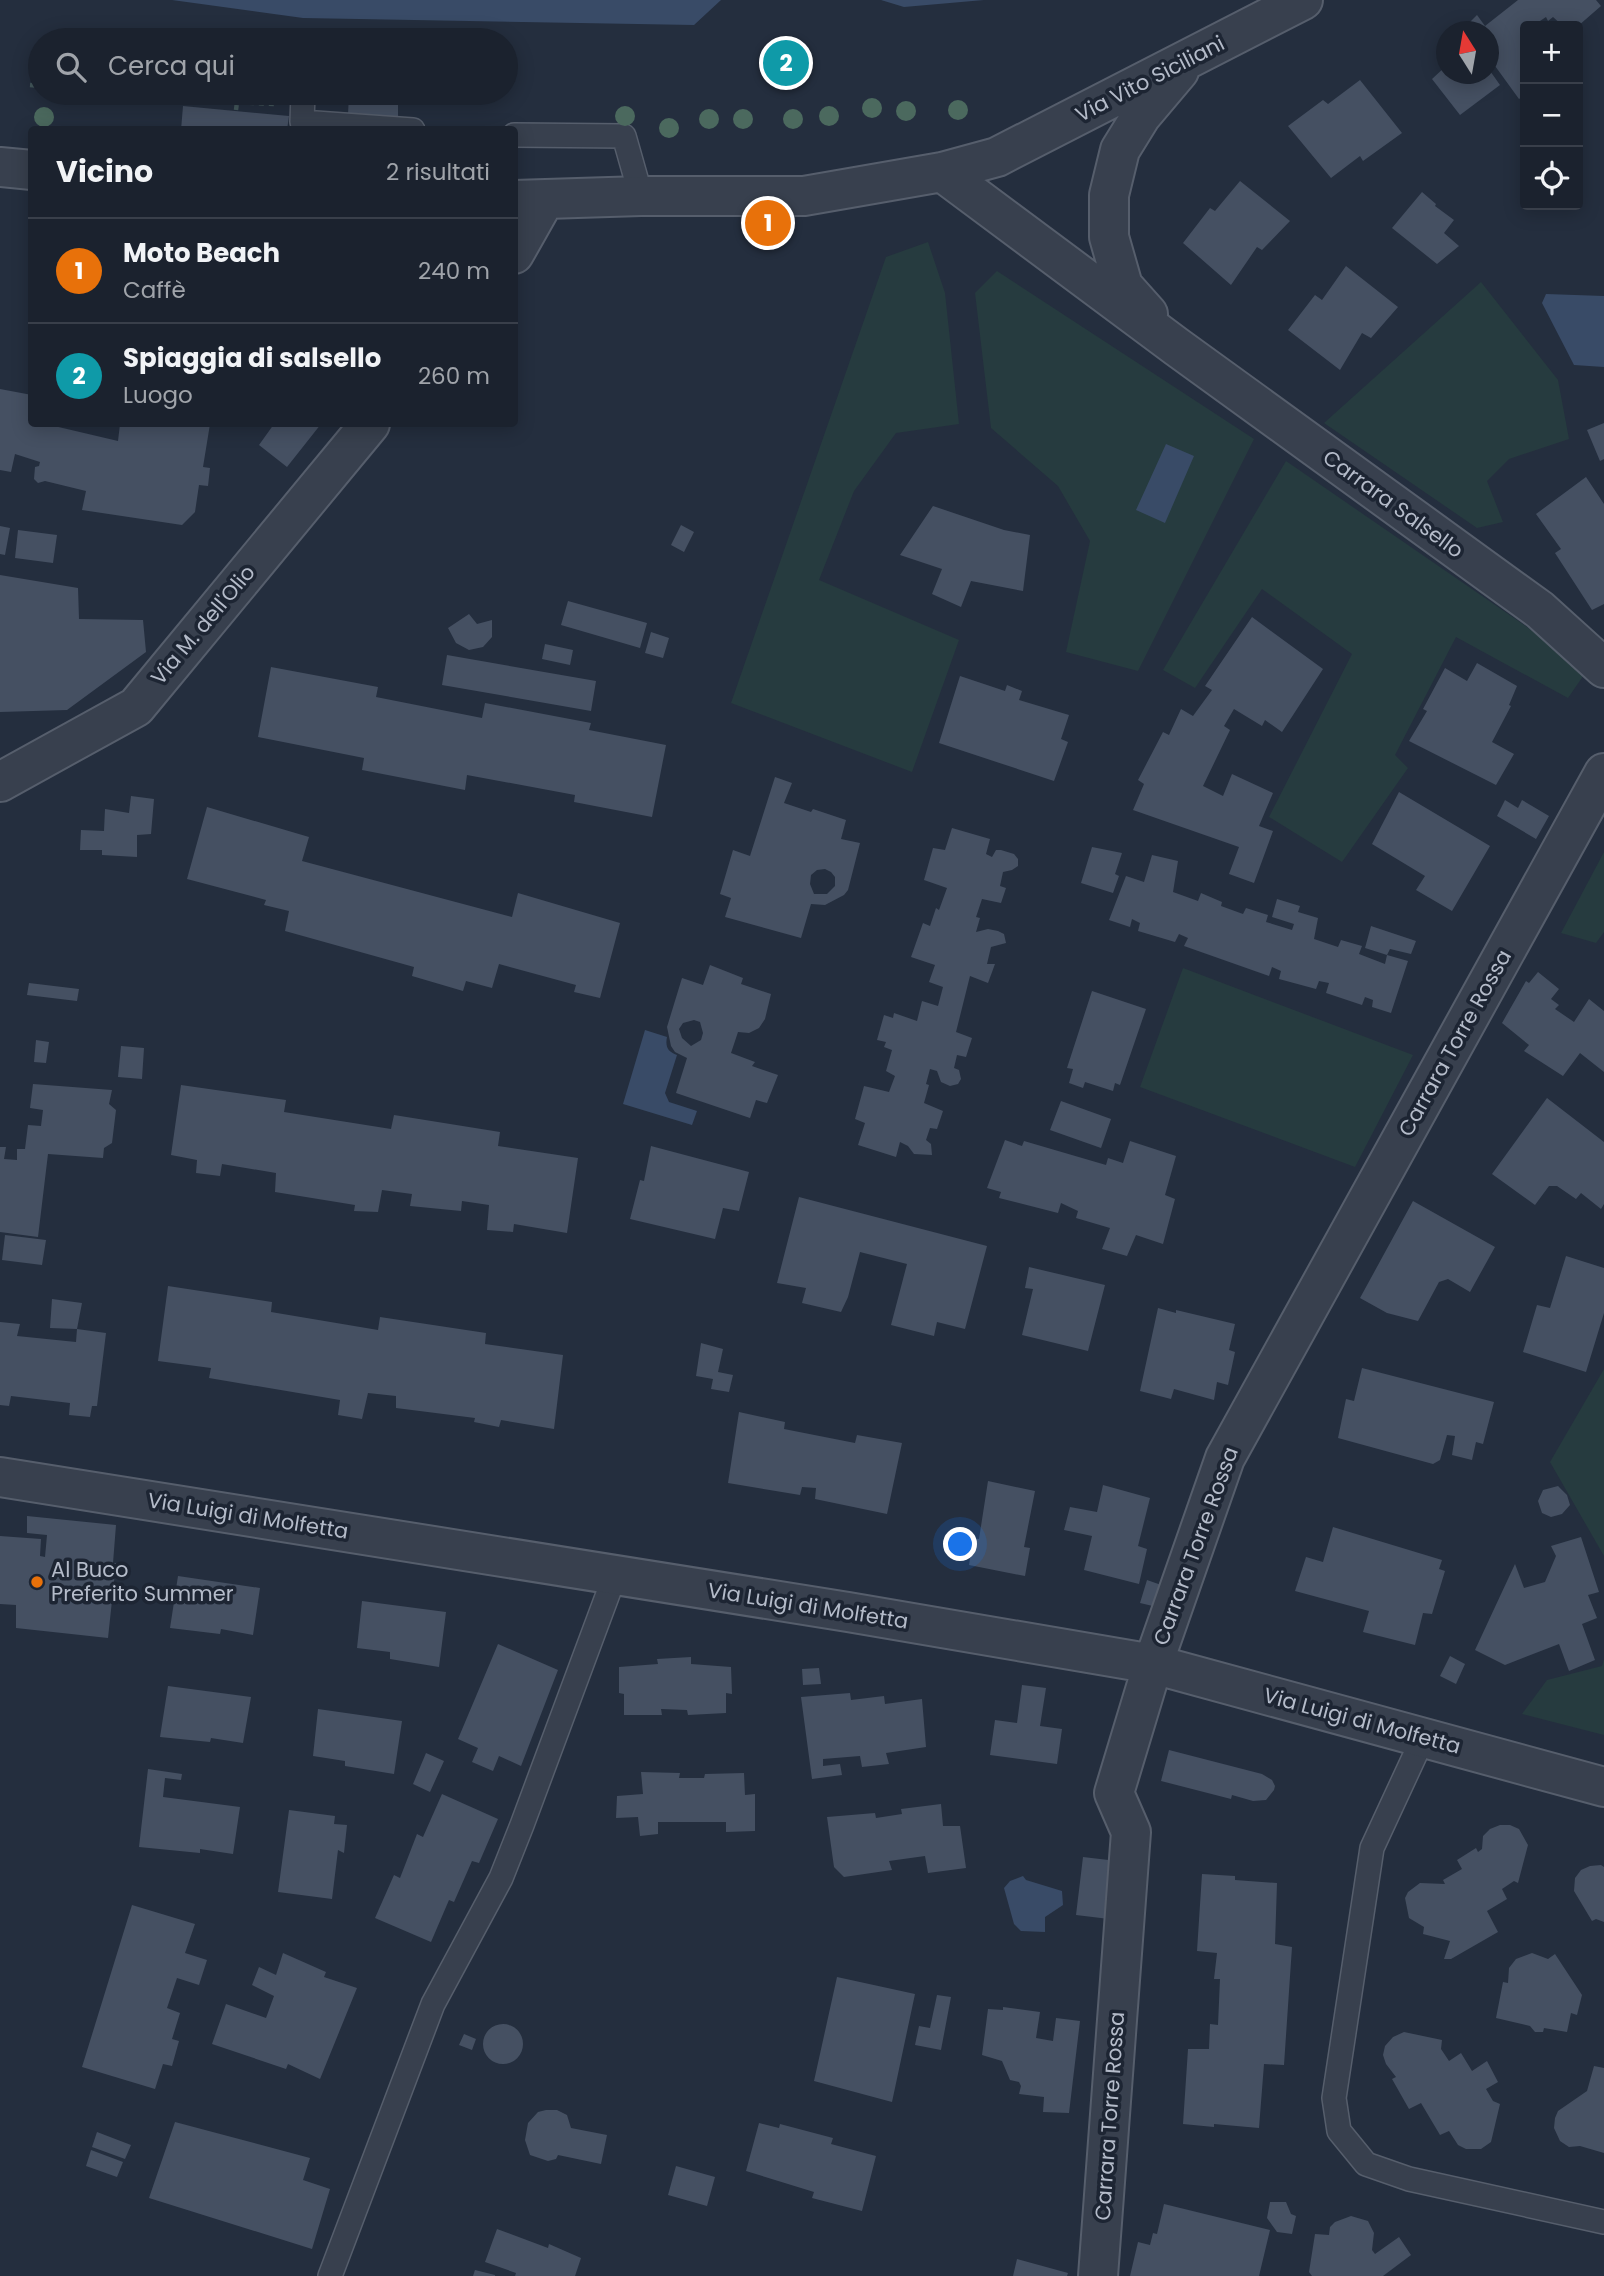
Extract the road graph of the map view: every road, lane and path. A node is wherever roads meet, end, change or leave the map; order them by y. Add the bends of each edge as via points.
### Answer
1 (1303, 0) edge
2 (1190, 58) junction
3 (237, 105) edge
4 (303, 105) edge
5 (236, 110) dead end
6 (358, 126) edge
7 (518, 135) edge
8 (0, 167) edge
9 (28, 170) edge
10 (942, 172) junction
11 (641, 196) junction
12 (529, 200) edge
13 (518, 240) edge
14 (1177, 347) junction
15 (368, 427) edge
16 (1604, 668) edge
17 (1604, 773) edge
18 (0, 782) edge
19 (0, 1477) edge
20 (614, 1575) junction
21 (1153, 1664) junction
22 (1423, 1738) junction
23 (1604, 1787) edge
24 (1604, 2222) edge
25 (330, 2276) edge
26 (1098, 2276) edge

1 - 2 street, Via Vito Siciliani
2 - 10 street, Via Vito Siciliani via 997,157
2 - 14 street via 1141,116 1120,150 1109,195 1109,237 1123,286
3 - 5 path
4 - 6 lane via 302,122
7 - 11 lane via 624,136
8 - 9 street
10 - 11 street, Via Vito Siciliani via 804,196
10 - 14 street
11 - 12 street, Via Vito Siciliani
12 - 13 street
14 - 16 street, Carrara Salsello via 1540,610
15 - 18 street, Via M. dell'Olio via 136,706
17 - 21 street, Carrara Torre Rossa via 1225,1458
19 - 20 street, Via Luigi di Molfetta
20 - 21 street, Via Luigi di Molfetta
20 - 25 lane via 501,1878 433,2004
21 - 22 street, Via Luigi di Molfetta
21 - 26 street, Carrara Torre Rossa via 1114,1793 1131,1832
22 - 23 street, Via Luigi di Molfetta
22 - 24 lane via 1372,1848 1334,2098 1339,2131 1366,2164 1409,2179

